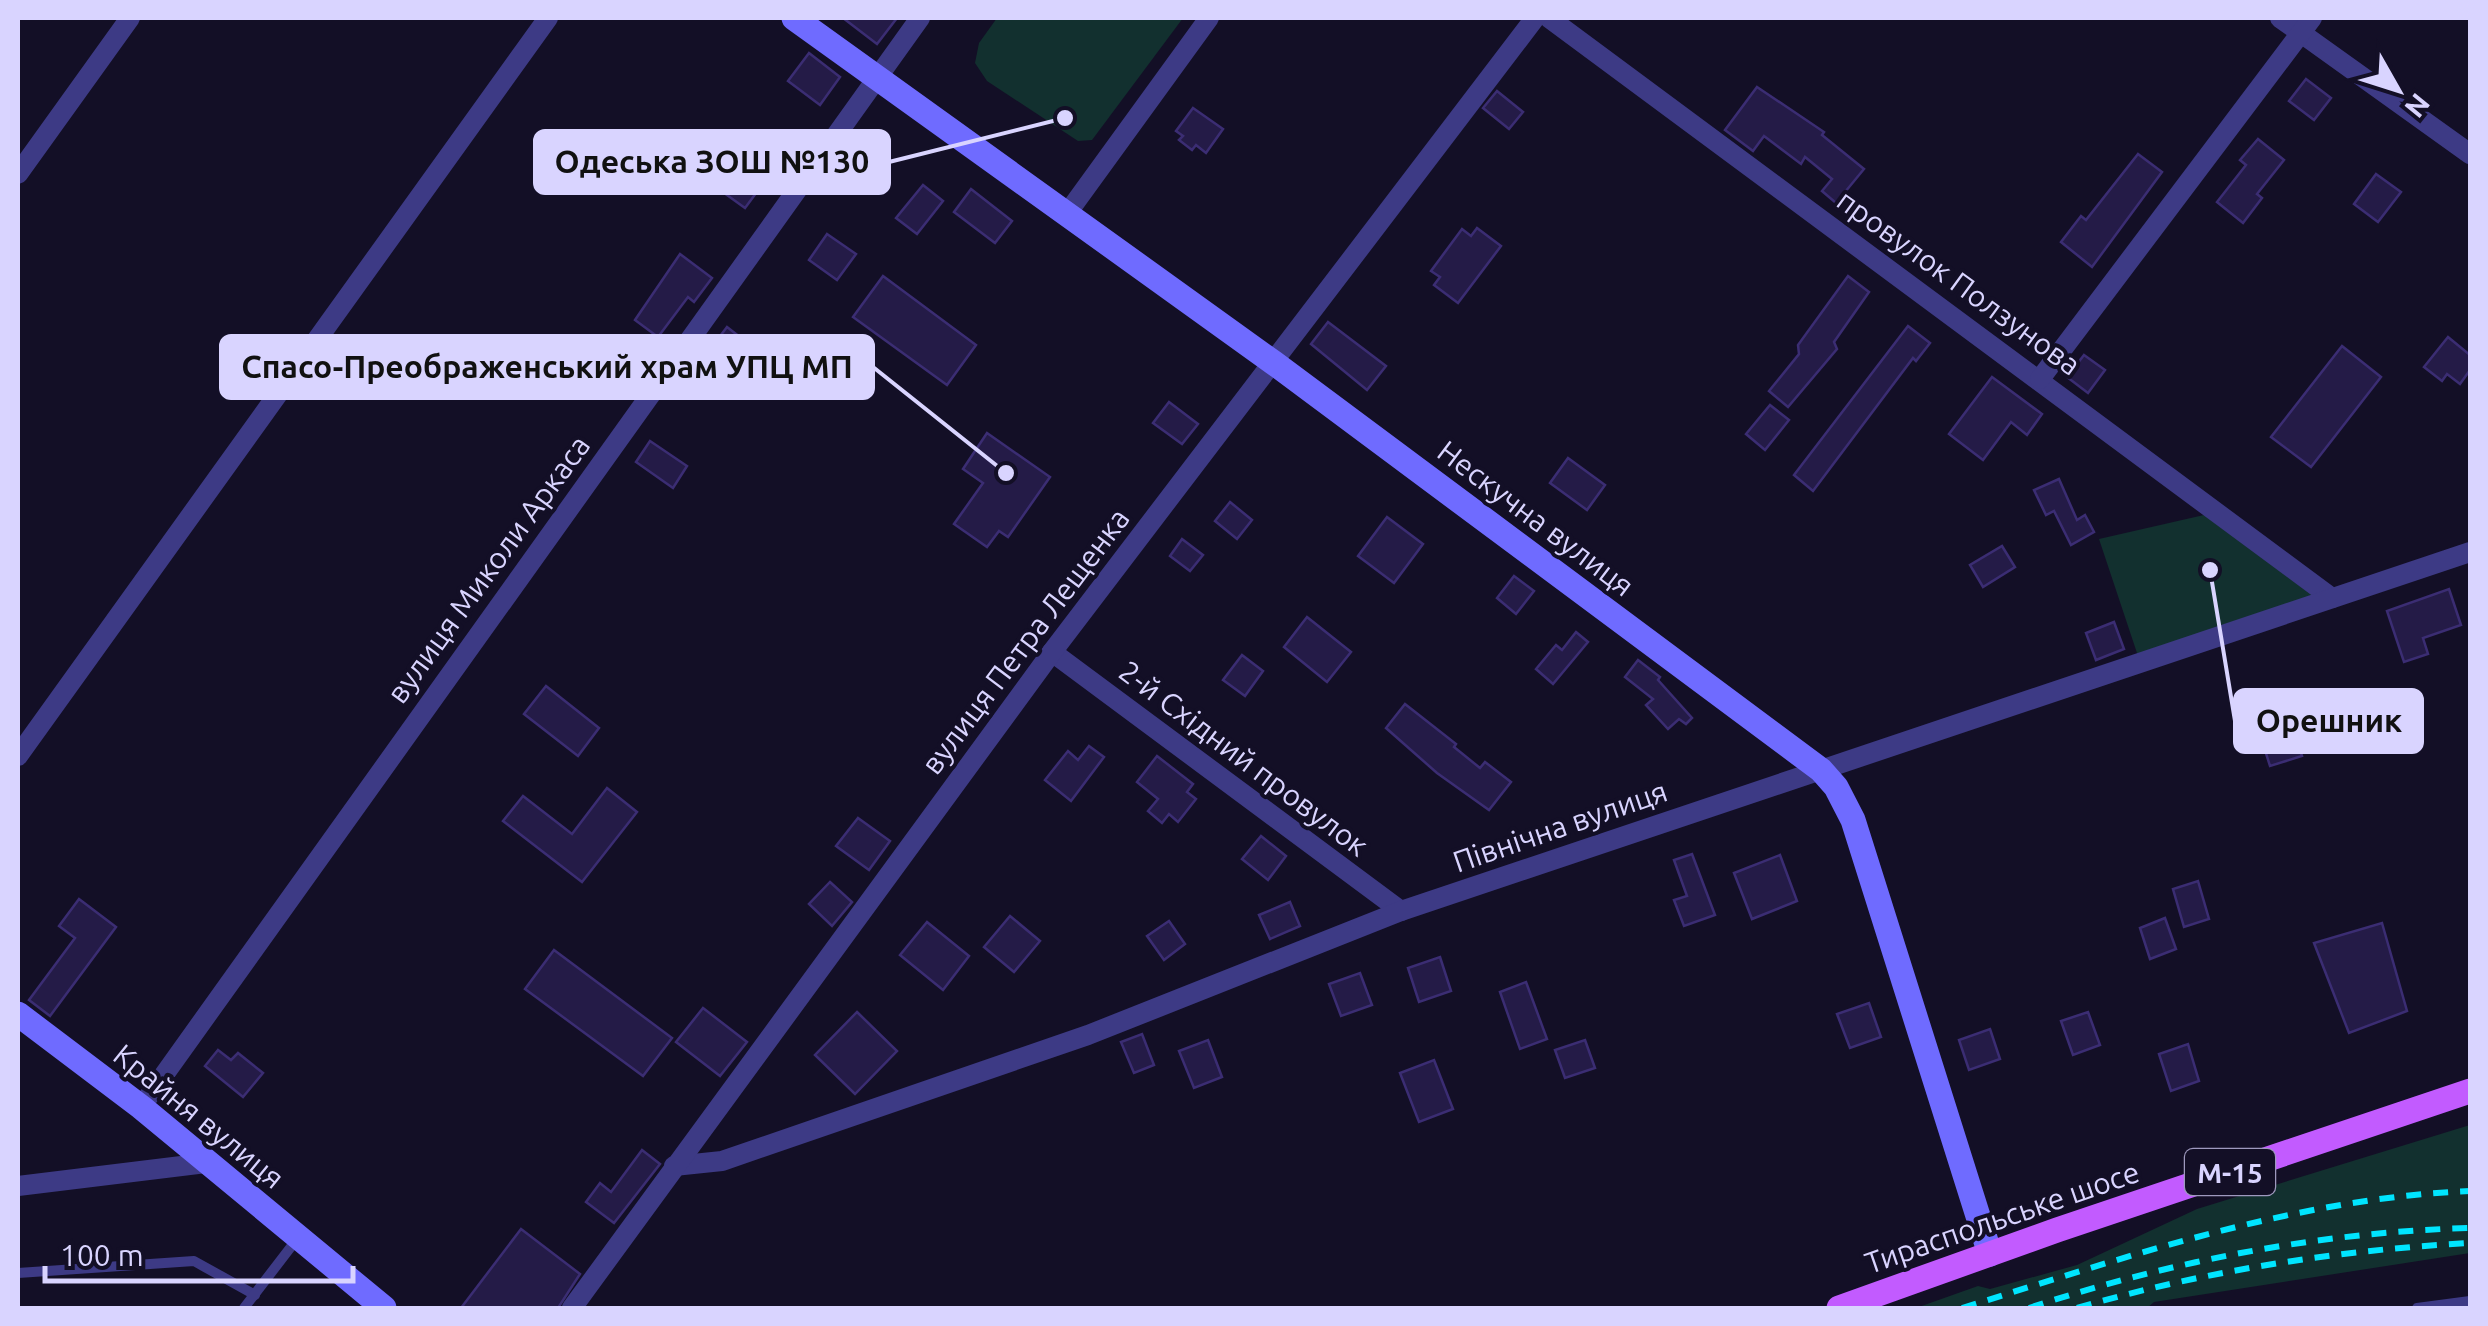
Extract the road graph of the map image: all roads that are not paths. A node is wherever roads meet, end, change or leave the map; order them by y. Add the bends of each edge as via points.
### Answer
1 (130, 18) edge
2 (548, 18) edge
3 (794, 18) edge
4 (920, 18) edge
5 (1209, 18) edge
6 (1535, 18) edge
7 (1548, 18) edge
8 (2280, 18) edge
9 (2306, 25) edge
10 (876, 77) junction
11 (2470, 154) edge
12 (18, 174) edge
13 (1066, 215) junction
14 (1274, 364) junction
15 (2040, 379) junction
16 (2470, 552) edge
17 (2332, 598) junction
18 (1052, 652) junction
19 (18, 756) edge
20 (1821, 770) junction
21 (1401, 912) junction
22 (18, 1014) edge
23 (2470, 1092) edge
24 (141, 1107) junction
25 (206, 1163) junction
26 (674, 1166) junction
27 (18, 1186) edge
28 (297, 1239) junction
29 (1990, 1254) junction
30 (18, 1273) edge
31 (255, 1294) junction
32 (2470, 1300) edge
33 (244, 1308) edge
34 (384, 1308) edge
35 (572, 1308) edge
36 (1839, 1308) edge
37 (2417, 1308) edge

1 - 12 street
2 - 19 street
3 - 10 street, Нескучна вулиця
4 - 10 street, вулиця Миколи Аркаса
5 - 13 street
6 - 14 street, вулиця Петра Лещенка
7 - 15 street, провулок Ползунова
8 - 9 street
9 - 11 street
9 - 15 street
10 - 13 street, Нескучна вулиця
10 - 24 street, вулиця Миколи Аркаса
13 - 14 street, Нескучна вулиця
14 - 18 street, вулиця Петра Лещенка
14 - 20 street, Нескучна вулиця
15 - 17 street, провулок Ползунова
16 - 17 street, Північна вулиця
17 - 20 street, Північна вулиця
18 - 21 street, 2-й Східний провулок
18 - 26 street, вулиця Петра Лещенка
20 - 21 street, Північна вулиця
20 - 29 street, Нескучна вулиця via 1853,820
21 - 26 street, Північна вулиця via 1069,1042 722,1161
22 - 24 street, Крайня вулиця
23 - 29 main road, Тираспольське шосе / М-15
24 - 25 street, Крайня вулиця
25 - 27 street
25 - 28 street, Крайня вулиця
26 - 35 street, вулиця Петра Лещенка
28 - 31 lane
28 - 34 street, Крайня вулиця
29 - 36 main road, Тираспольське шосе / М-15
30 - 31 lane via 194,1262
31 - 33 lane
32 - 37 lane

